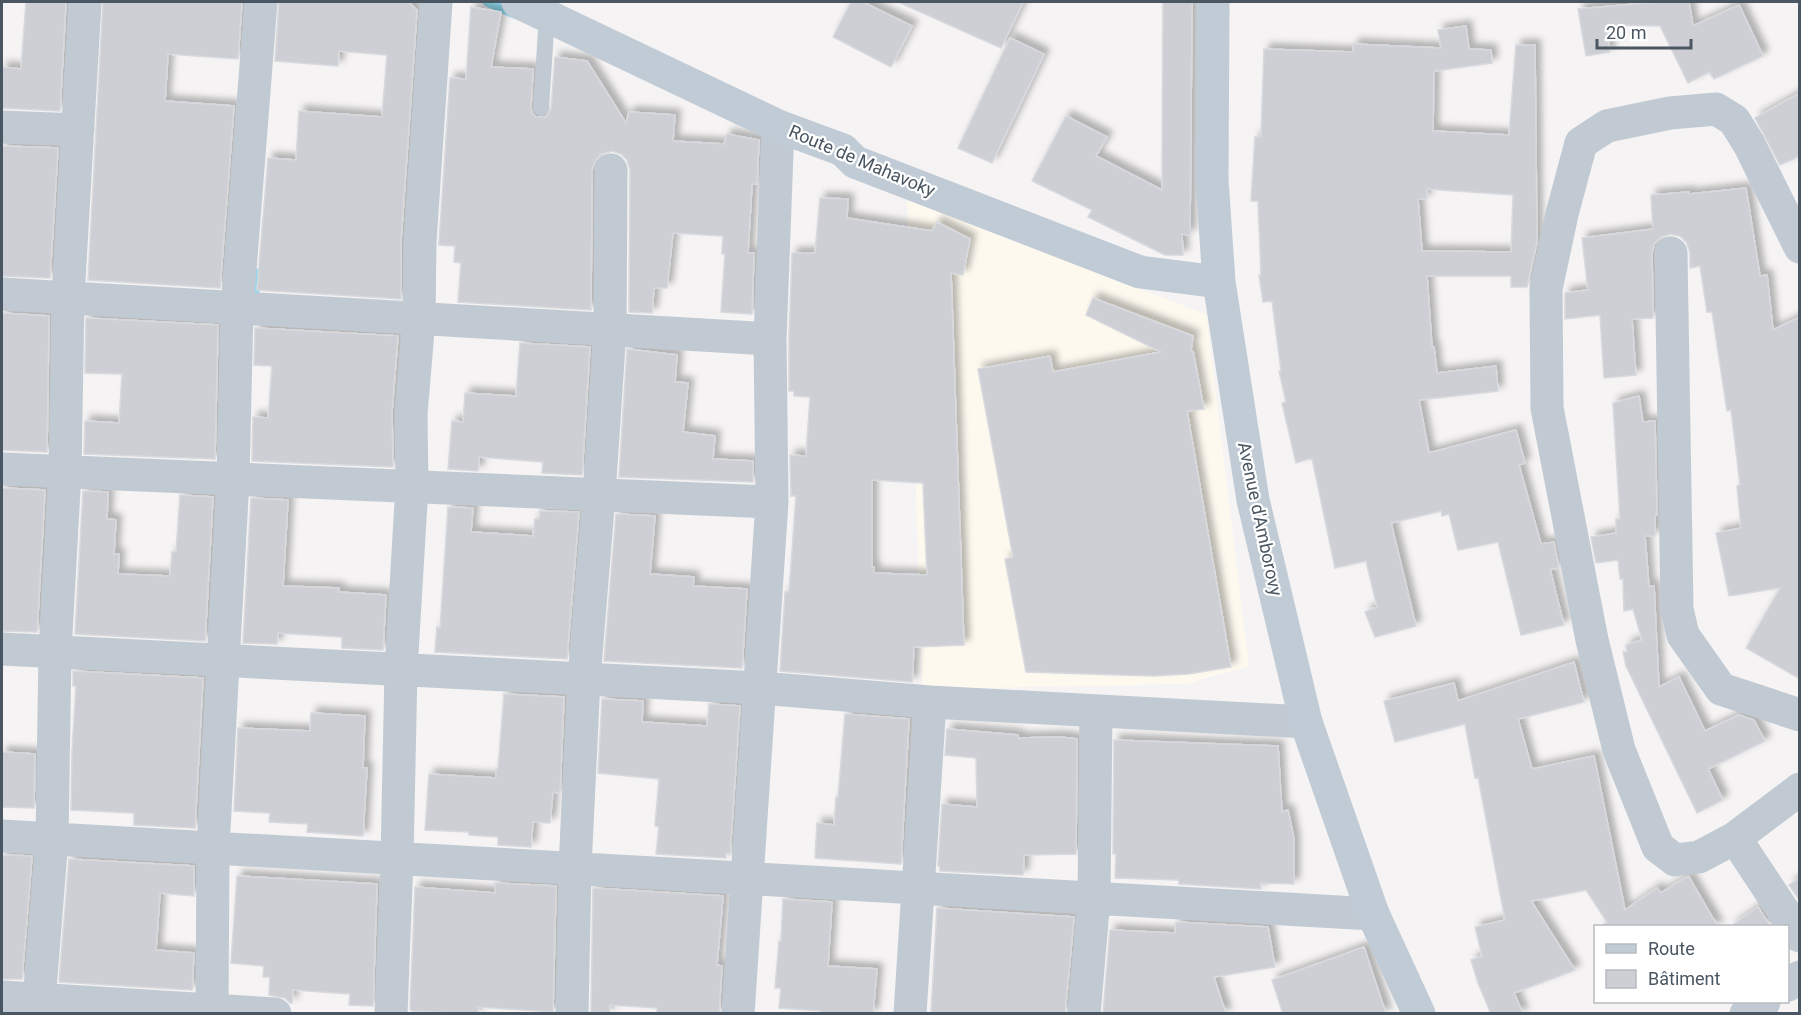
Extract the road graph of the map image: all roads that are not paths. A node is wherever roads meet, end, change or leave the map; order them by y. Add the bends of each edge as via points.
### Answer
1 (85, 2) edge
2 (261, 2) edge
3 (436, 2) edge
4 (1213, 2) edge
5 (537, 15) edge
6 (541, 108) dead end
7 (778, 126) junction
8 (2, 127) edge
9 (78, 130) junction
10 (611, 170) dead end
11 (1800, 247) edge
12 (1671, 253) dead end
13 (1219, 282) junction
14 (2, 294) edge
15 (69, 298) junction
16 (237, 308) junction
17 (419, 319) junction
18 (610, 330) junction
19 (770, 339) junction
20 (2, 469) edge
21 (65, 472) junction
22 (233, 479) junction
23 (412, 486) junction
24 (599, 495) junction
25 (772, 502) junction
26 (2, 650) edge
27 (55, 652) junction
28 (222, 661) junction
29 (401, 670) junction
30 (584, 679) junction
31 (760, 688) junction
32 (930, 702) junction
33 (1096, 712) junction
34 (1800, 715) edge
35 (1305, 722) junction
36 (1800, 789) edge
37 (2, 836) edge
38 (1735, 838) junction
39 (52, 839) junction
40 (213, 848) junction
41 (398, 858) junction
42 (575, 868) junction
43 (748, 879) junction
44 (918, 888) junction
45 (1094, 898) junction
46 (1373, 914) junction
47 (1800, 936) edge
48 (2, 996) edge
49 (1762, 1003) edge
50 (39, 1006) edge
51 (212, 1012) edge
52 (275, 1014) edge
53 (391, 1014) edge
54 (572, 1014) edge
55 (738, 1014) edge
56 (910, 1014) edge
57 (1084, 1014) edge
58 (1419, 1014) edge
59 (1746, 1014) edge

1 - 9 street
2 - 16 street
3 - 17 street via 420,242
4 - 13 main road, Avenue d'Amborovy via 1212,180
5 - 6 lane via 544,52
5 - 7 main road, Route de Mahavoky
7 - 13 main road, Route de Mahavoky via 843,150 855,162 1140,272
7 - 19 street
8 - 9 street
9 - 15 street
10 - 18 street
11 - 38 street via 1734,120 1716,109 1670,113 1607,126 1581,143 1546,289 1547,408 1592,640 1619,750 1658,847 1675,860 1699,857
12 - 34 street via 1677,609 1683,635 1721,688
13 - 35 main road, Avenue d'Amborovy via 1253,500
14 - 15 street
15 - 16 street
15 - 21 street
16 - 17 street
16 - 22 street
17 - 18 street
17 - 23 street via 411,414
18 - 19 street
18 - 24 street
19 - 25 street
20 - 21 street
21 - 22 street
21 - 27 street
22 - 23 street
22 - 28 street
23 - 24 street
23 - 29 street
24 - 25 street
24 - 30 street
25 - 31 street
26 - 27 street
27 - 28 street
27 - 39 street
28 - 29 street
28 - 40 street
29 - 30 street
29 - 41 street
30 - 31 street
30 - 42 street
31 - 32 street
31 - 43 street
32 - 33 street
32 - 44 street
33 - 35 street
33 - 45 street
35 - 46 main road, Avenue d'Amborovy
36 - 38 street
37 - 39 street
38 - 47 street
39 - 40 street
39 - 50 street
40 - 41 street
40 - 51 street
41 - 42 street
41 - 53 street
42 - 43 street
42 - 54 street
43 - 44 street
43 - 55 street
44 - 45 street
44 - 56 street
45 - 46 street
45 - 57 street
46 - 58 main road, Avenue d'Amborovy
48 - 50 street
49 - 59 street
50 - 51 street
51 - 52 street

